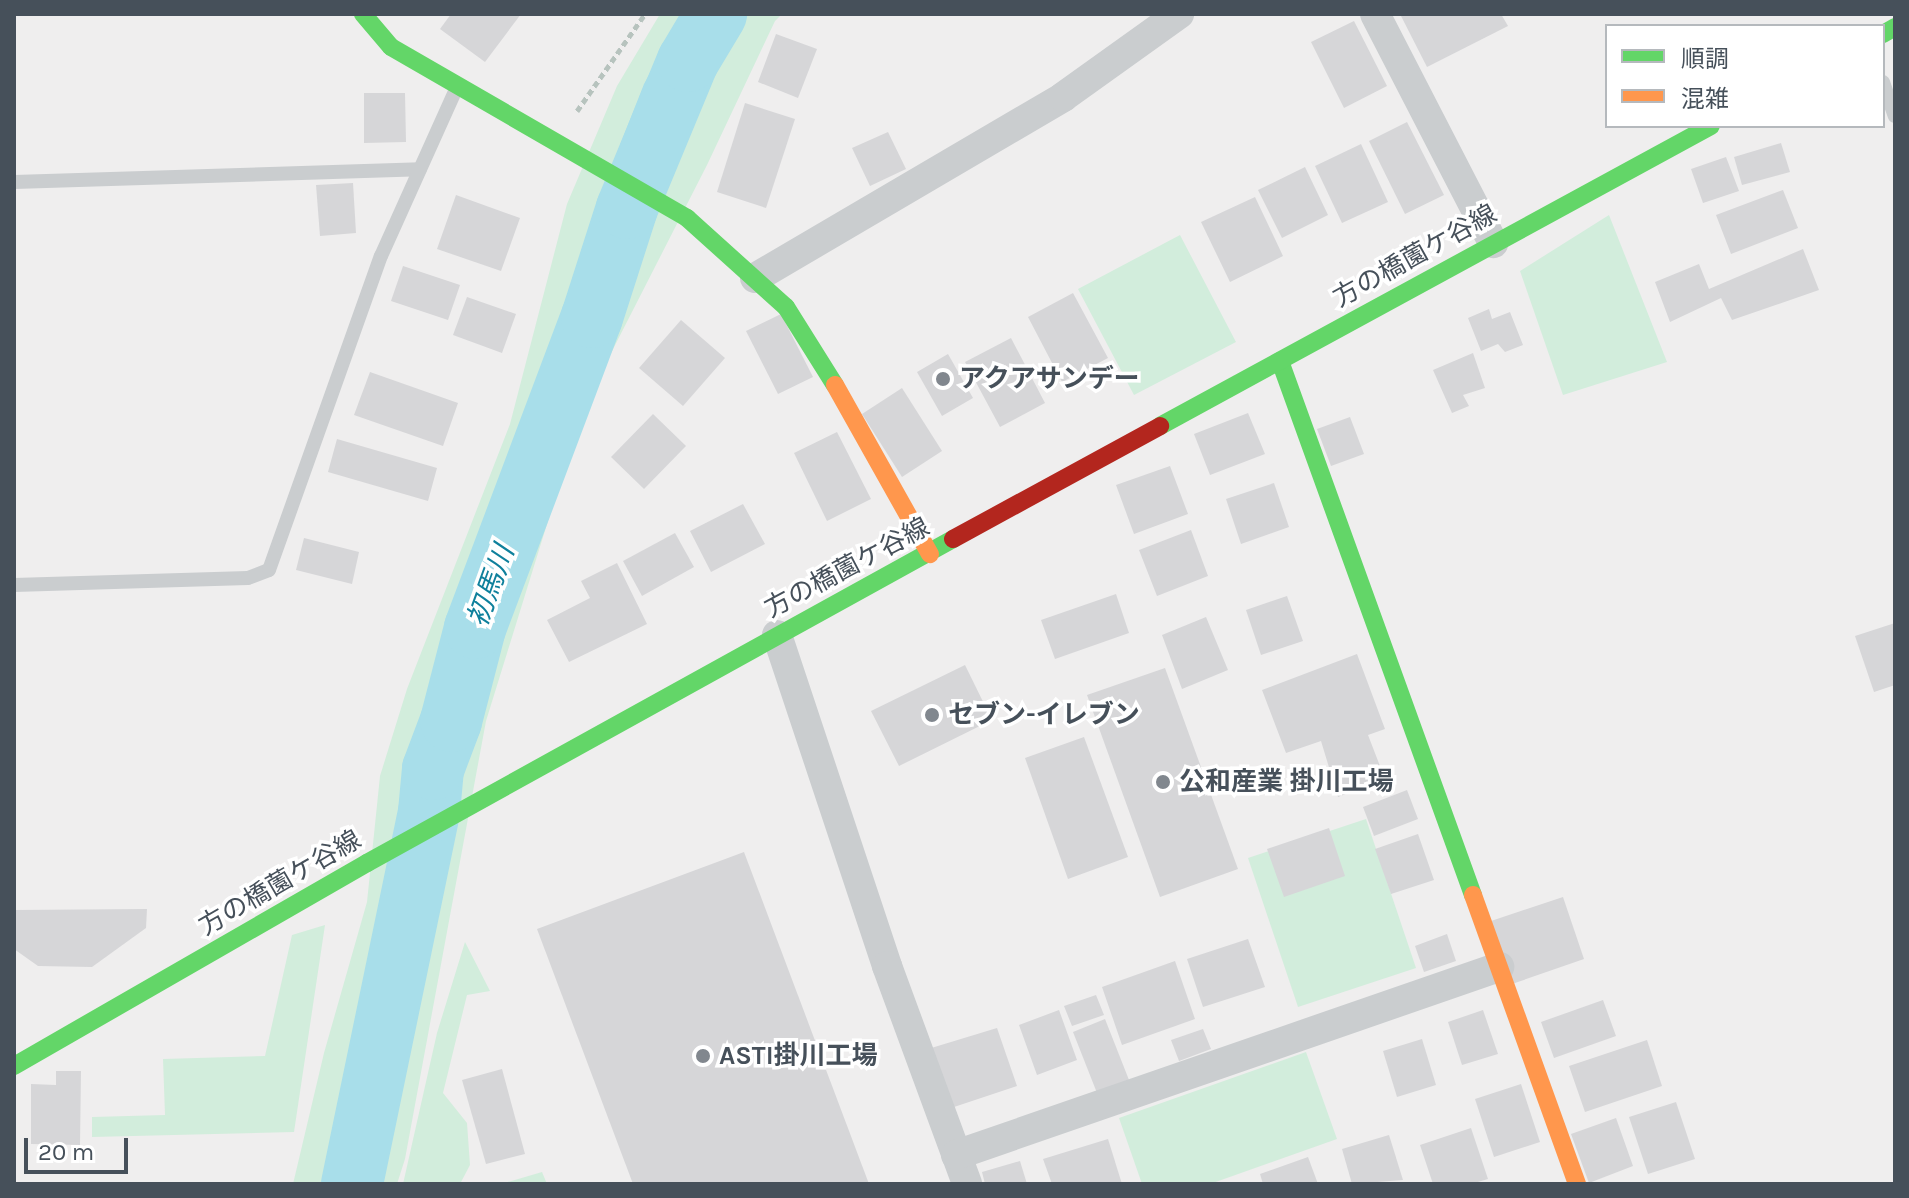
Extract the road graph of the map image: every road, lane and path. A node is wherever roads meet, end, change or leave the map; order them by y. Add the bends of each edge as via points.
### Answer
1 (363, 14) edge
2 (645, 14) edge
3 (1179, 14) edge
4 (1375, 14) edge
5 (457, 87) junction
6 (1885, 88) edge
7 (1895, 116) edge
8 (1707, 128) edge
9 (554, 143) junction
10 (420, 169) junction
11 (14, 182) edge
12 (1493, 243) junction
13 (755, 278) junction
14 (1280, 361) junction
15 (930, 554) junction
16 (14, 585) edge
17 (777, 635) junction
18 (1499, 967) junction
19 (14, 1066) edge
20 (956, 1155) junction
21 (967, 1184) edge
22 (1577, 1184) edge

1 - 5 main road via 391,47
2 - 9 path
3 - 13 street via 1063,97
4 - 12 street
5 - 9 main road
5 - 10 lane
6 - 7 lane
8 - 12 main road, 方の橋薗ケ谷線
9 - 13 main road via 687,218
10 - 11 lane
10 - 16 lane via 381,256 269,570 248,578
12 - 14 main road, 方の橋薗ケ谷線
13 - 15 main road via 786,307
14 - 15 main road, 方の橋薗ケ谷線
14 - 18 main road
15 - 17 main road, 方の橋薗ケ谷線
17 - 19 main road, 方の橋薗ケ谷線
17 - 20 street
18 - 20 street
18 - 22 main road
20 - 21 street

